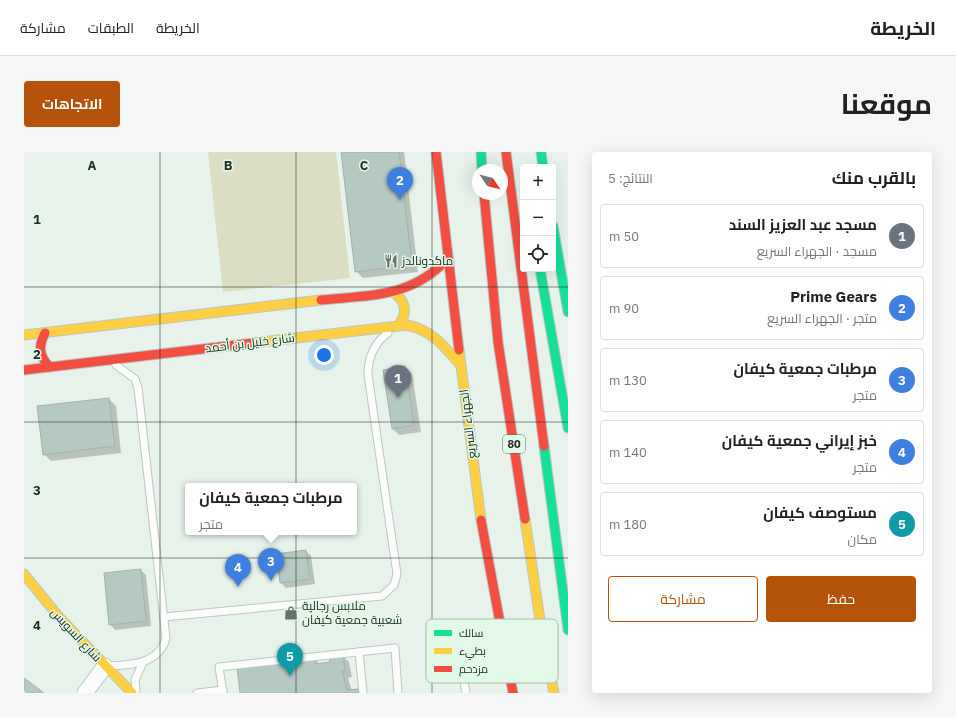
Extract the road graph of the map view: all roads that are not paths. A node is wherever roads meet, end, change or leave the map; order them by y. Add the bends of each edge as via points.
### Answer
1 (436, 152) edge
2 (480, 152) edge
3 (506, 152) edge
4 (541, 152) edge
5 (481, 164) edge
6 (543, 164) edge
7 (485, 200) edge
8 (555, 236) edge
9 (448, 258) junction
10 (541, 272) edge
11 (393, 292) junction
12 (568, 312) edge
13 (399, 325) junction
14 (45, 332) junction
15 (24, 335) edge
16 (108, 359) junction
17 (461, 366) junction
18 (50, 367) junction
19 (24, 370) edge
20 (568, 428) edge
21 (24, 575) edge
22 (164, 617) junction
23 (499, 619) edge
24 (540, 619) edge
25 (568, 630) edge
26 (359, 652) junction
27 (143, 662) junction
28 (105, 666) junction
29 (464, 683) edge
30 (511, 683) edge
31 (552, 683) edge
32 (223, 691) edge
33 (85, 693) edge
34 (132, 693) edge
35 (136, 693) edge
36 (196, 693) edge
37 (363, 693) edge
38 (398, 693) edge
39 (466, 693) edge
40 (513, 693) edge
41 (554, 693) edge

1 - 9 main road, الجهراء السريع
2 - 5 main road
3 - 25 main road, 80
4 - 6 main road
7 - 24 main road, 80 via 498,342
8 - 12 main road
9 - 11 main road via 424,281
9 - 17 main road, الجهراء السريع
10 - 20 main road
11 - 13 main road via 399,295 406,307 406,314
11 - 14 main road
13 - 16 main road, شارع خليل بن أحمد
13 - 17 main road, شارع خليل بن أحمد via 416,326 432,333
13 - 22 lane via 378,342 369,358 368,366 397,574 391,590 382,596
14 - 15 main road
14 - 18 main road via 39,351
16 - 18 main road, شارع خليل بن أحمد
16 - 22 lane via 136,379 138,388
17 - 23 main road, الجهراء السريع via 478,506
18 - 19 main road, شارع خليل بن أحمد
21 - 28 main road, شارع السويس
22 - 27 lane via 166,638 162,651
26 - 32 lane via 219,667
26 - 37 lane
26 - 38 lane via 395,648
27 - 28 lane
27 - 35 lane via 135,680
28 - 33 street
28 - 34 main road, شارع السويس
29 - 39 lane
30 - 40 main road, الجهراء السريع
31 - 41 main road, 80
32 - 36 lane

